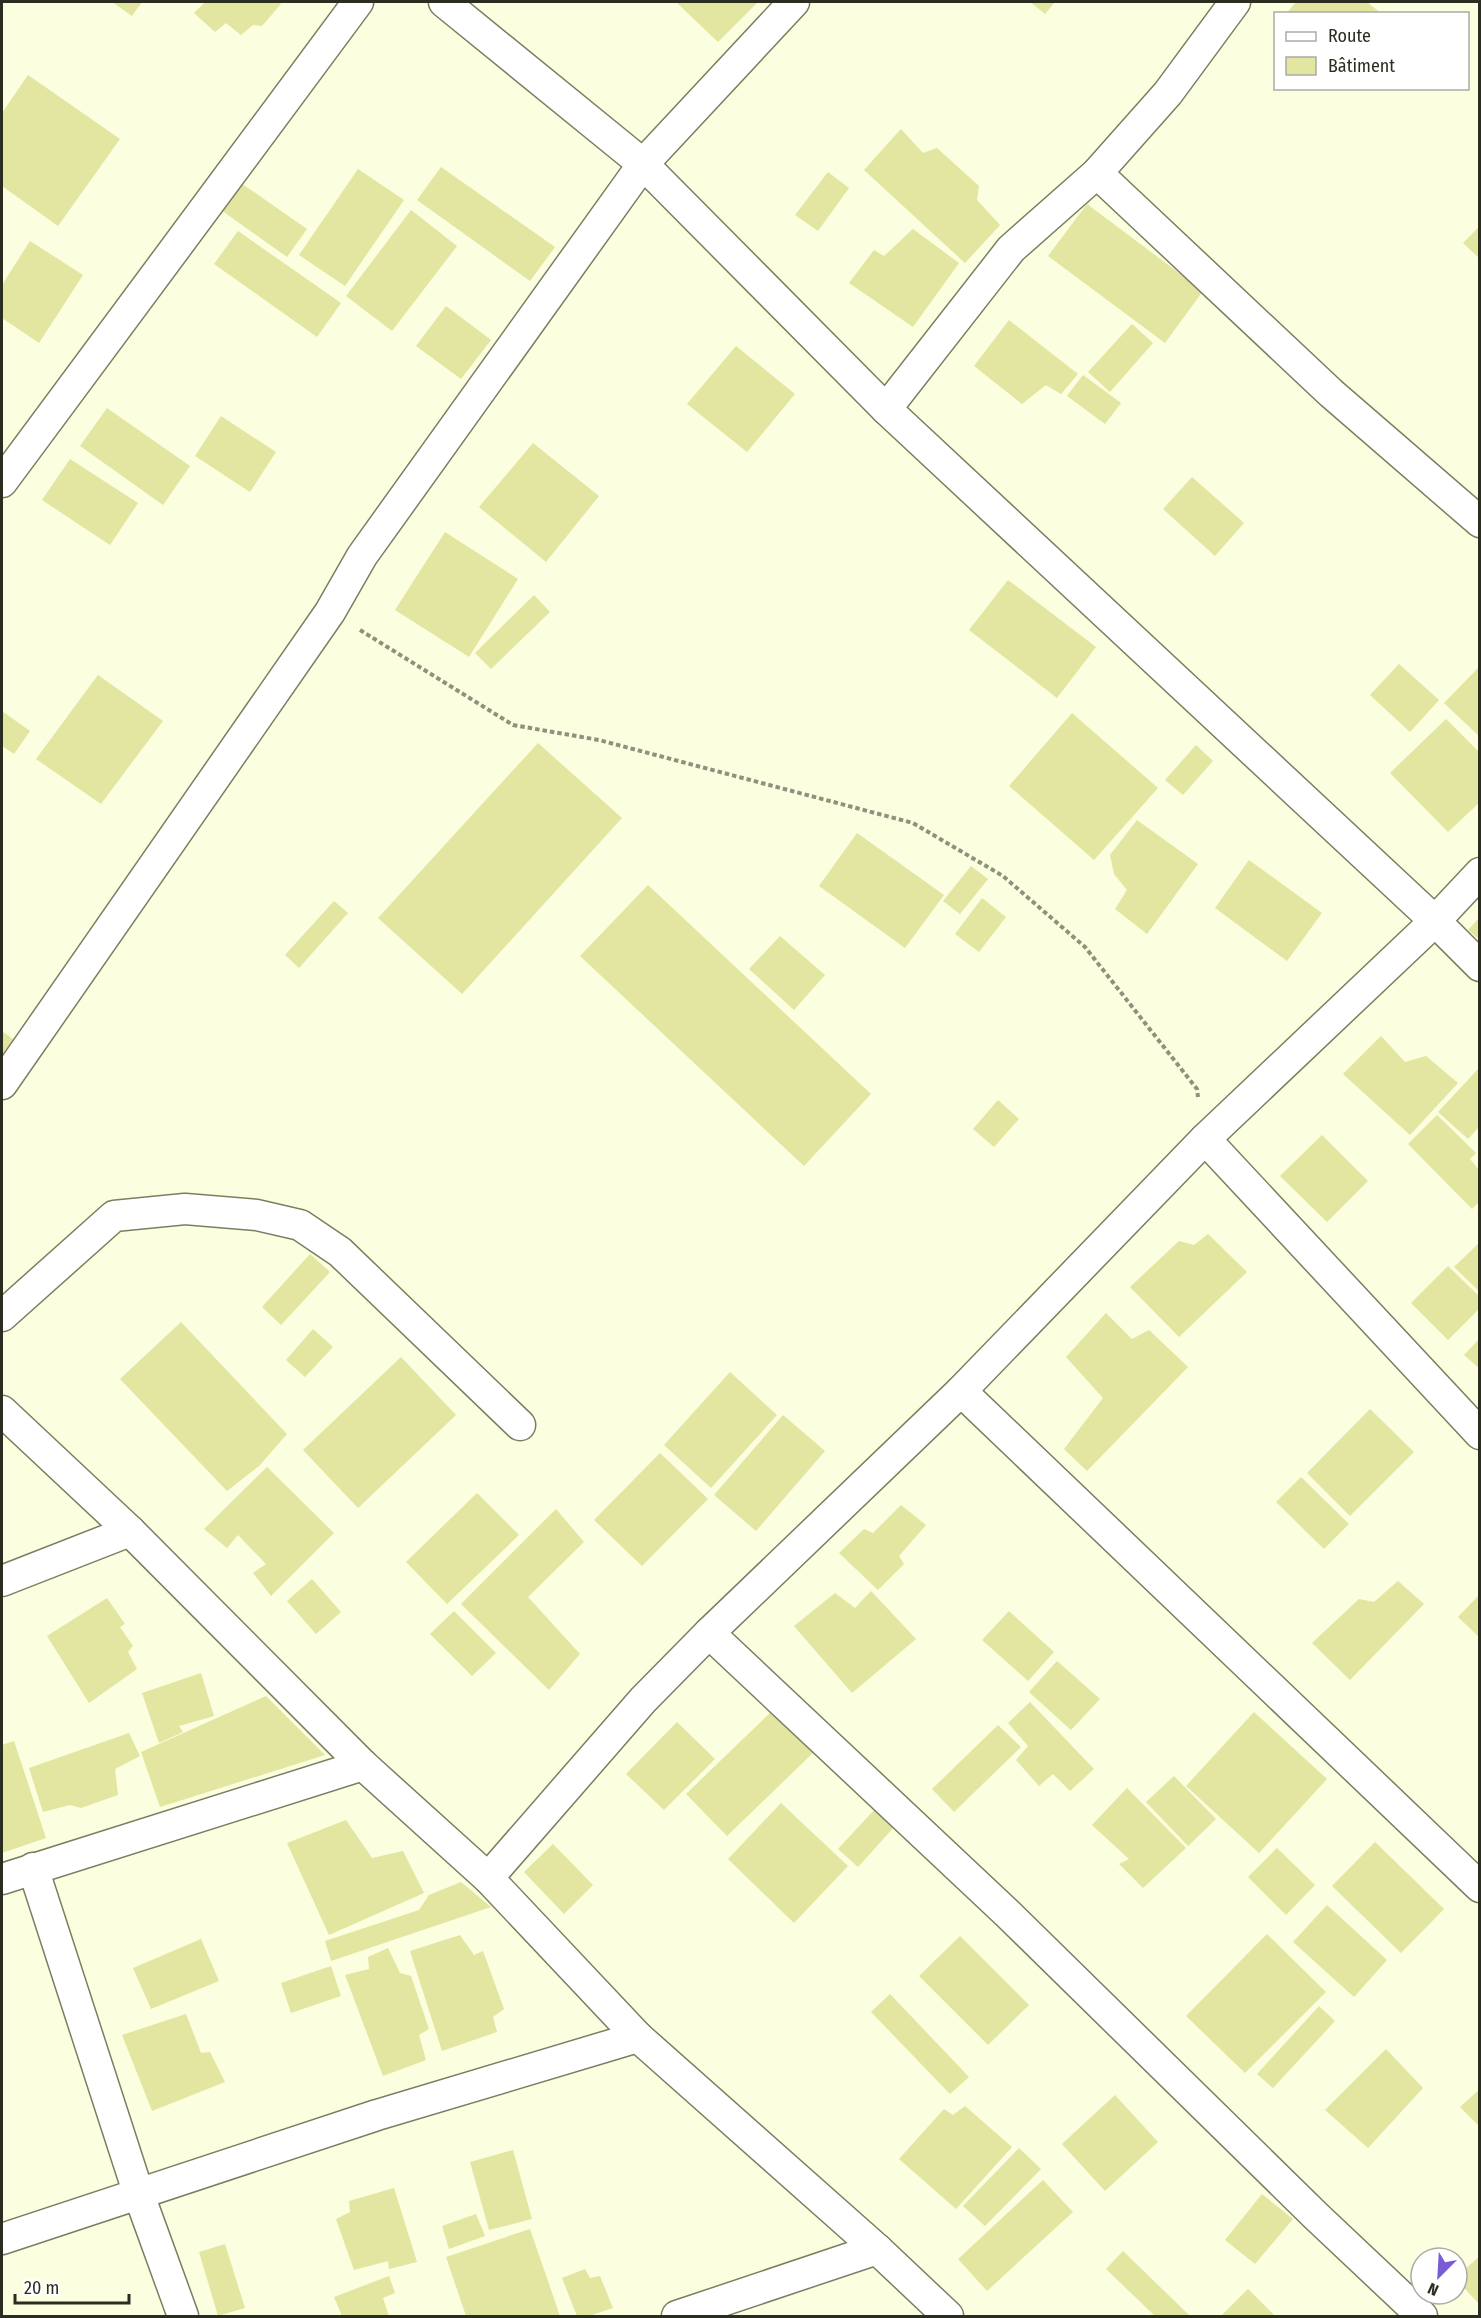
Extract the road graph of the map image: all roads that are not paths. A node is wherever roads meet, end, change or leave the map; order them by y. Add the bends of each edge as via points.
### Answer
1 (358, 2) edge
2 (444, 2) edge
3 (794, 2) edge
4 (1235, 2) edge
5 (643, 164) junction
6 (1097, 173) junction
7 (886, 409) junction
8 (2, 482) edge
9 (1479, 522) edge
10 (1479, 873) edge
11 (1435, 921) junction
12 (1479, 966) edge
13 (2, 1084) edge
14 (1205, 1139) junction
15 (2, 1316) edge
16 (961, 1391) junction
17 (2, 1411) edge
18 (520, 1425) dead end
19 (1479, 1434) edge
20 (130, 1531) junction
21 (2, 1581) edge
22 (709, 1633) junction
23 (363, 1765) junction
24 (33, 1868) junction
25 (488, 1878) junction
26 (2, 1879) edge
27 (1479, 1887) edge
28 (638, 2037) junction
29 (138, 2192) junction
30 (2, 2239) edge
31 (877, 2249) junction
32 (183, 2316) edge
33 (677, 2316) edge
34 (948, 2316) edge
35 (1422, 2316) edge

1 - 8 street
2 - 5 street
3 - 5 street
4 - 6 street via 1168,93
5 - 7 street
5 - 13 street via 362,556 330,612
6 - 7 street via 1011,249
6 - 9 street via 1331,393
7 - 11 street
10 - 11 street
11 - 12 street
11 - 14 street
14 - 16 street
14 - 19 street
15 - 18 street via 114,1216 185,1209 256,1215 300,1225 340,1252
16 - 22 street
16 - 27 street
17 - 20 street
20 - 21 street
20 - 23 street
22 - 25 street via 643,1700
22 - 35 street via 1008,1914
23 - 24 street
23 - 25 street
24 - 26 street
24 - 29 street
25 - 28 street
28 - 29 street via 376,2115
28 - 31 street
29 - 30 street
29 - 32 street
31 - 33 street
31 - 34 street

